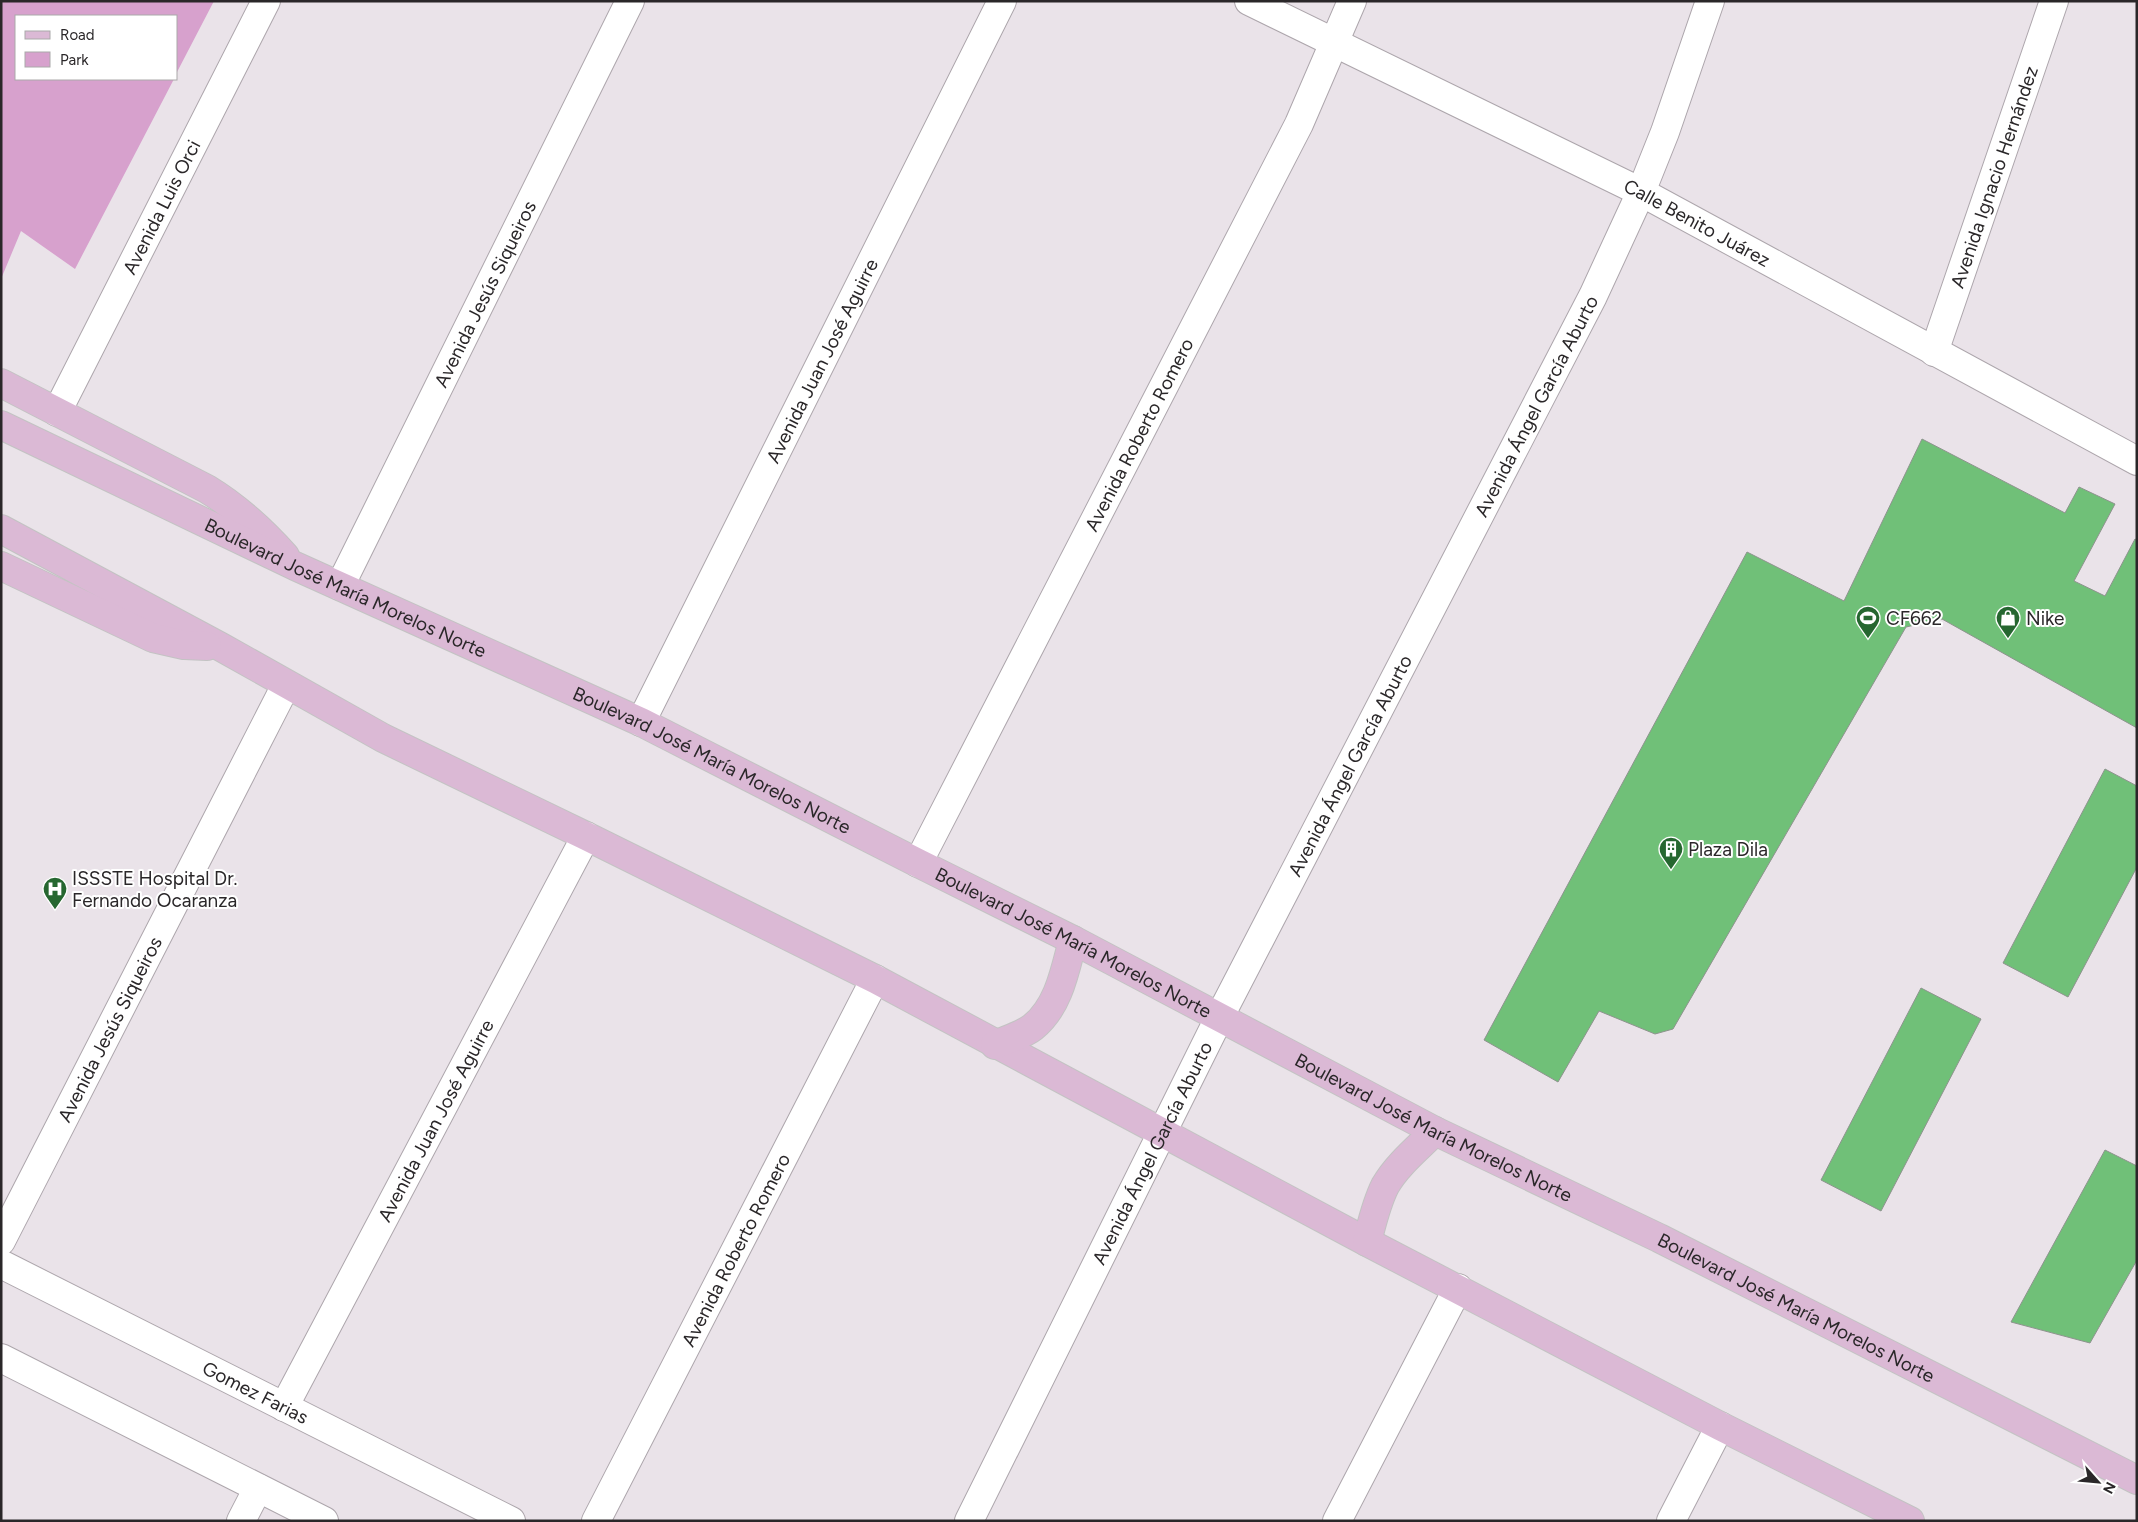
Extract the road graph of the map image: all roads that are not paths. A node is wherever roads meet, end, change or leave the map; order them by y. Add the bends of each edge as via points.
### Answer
1 (266, 1) edge
2 (630, 1) edge
3 (1002, 1) edge
4 (1249, 1) edge
5 (1352, 1) edge
6 (1710, 1) edge
7 (2054, 1) edge
8 (1335, 44) junction
9 (1641, 192) junction
10 (1934, 352) junction
11 (1, 383) edge
12 (57, 412) junction
13 (1, 425) edge
14 (2137, 461) edge
15 (1, 529) edge
16 (1, 566) edge
17 (295, 566) junction
18 (340, 586) junction
19 (221, 647) junction
20 (286, 685) junction
21 (641, 722) junction
22 (586, 836) junction
23 (918, 863) junction
24 (1073, 940) junction
25 (875, 979) junction
26 (1218, 1018) junction
27 (995, 1045) junction
28 (1435, 1131) junction
29 (1161, 1133) junction
30 (1, 1241) edge
31 (1367, 1242) junction
32 (1, 1264) edge
33 (1458, 1288) junction
34 (1, 1358) edge
35 (284, 1407) junction
36 (1720, 1426) junction
37 (2137, 1480) edge
38 (258, 1488) junction
39 (241, 1521) edge
40 (324, 1521) edge
41 (510, 1521) edge
42 (596, 1521) edge
43 (969, 1521) edge
44 (1337, 1521) edge
45 (1671, 1521) edge
46 (1910, 1521) edge

1 - 12 street, Avenida Luis Orci
2 - 18 street, Avenida Jesús Siqueiros
3 - 21 street, Avenida Juan José Aguirre
4 - 8 street, Calle Benito Juárez
5 - 8 street, Avenida Roberto Romero
6 - 9 street, Avenida Ángel García Aburto
7 - 10 street, Avenida Ignacio Hernández
8 - 9 street, Calle Benito Juárez
8 - 23 street, Avenida Roberto Romero via 1300,124
9 - 10 street, Calle Benito Juárez
9 - 26 street, Avenida Ángel García Aburto via 1593,296
10 - 14 street, Calle Benito Juárez
11 - 12 main road
12 - 17 main road via 232,504 257,525
13 - 17 main road, Boulevard José María Morelos Norte
15 - 19 main road
16 - 19 main road via 153,638 184,645
17 - 18 main road, Boulevard José María Morelos Norte
18 - 21 main road, Boulevard José María Morelos Norte
19 - 20 main road
20 - 22 main road via 383,738
20 - 30 street, Avenida Jesús Siqueiros
21 - 23 main road, Boulevard José María Morelos Norte
22 - 25 main road
22 - 35 street, Avenida Juan José Aguirre
23 - 24 main road, Boulevard José María Morelos Norte
24 - 26 main road, Boulevard José María Morelos Norte
24 - 27 main road via 1063,978 1050,1007 1033,1028
25 - 27 main road
25 - 42 street, Avenida Roberto Romero
26 - 28 main road, Boulevard José María Morelos Norte
26 - 29 street, Avenida Ángel García Aburto
27 - 29 main road
28 - 31 main road via 1386,1185
28 - 37 main road, Boulevard José María Morelos Norte via 1659,1238
29 - 31 main road
29 - 43 street, Avenida Ángel García Aburto
31 - 33 main road
32 - 35 street, Gomez Farias
33 - 36 main road
33 - 44 street
34 - 38 street
35 - 41 street, Gomez Farias
36 - 45 street
36 - 46 main road
38 - 39 street
38 - 40 street

